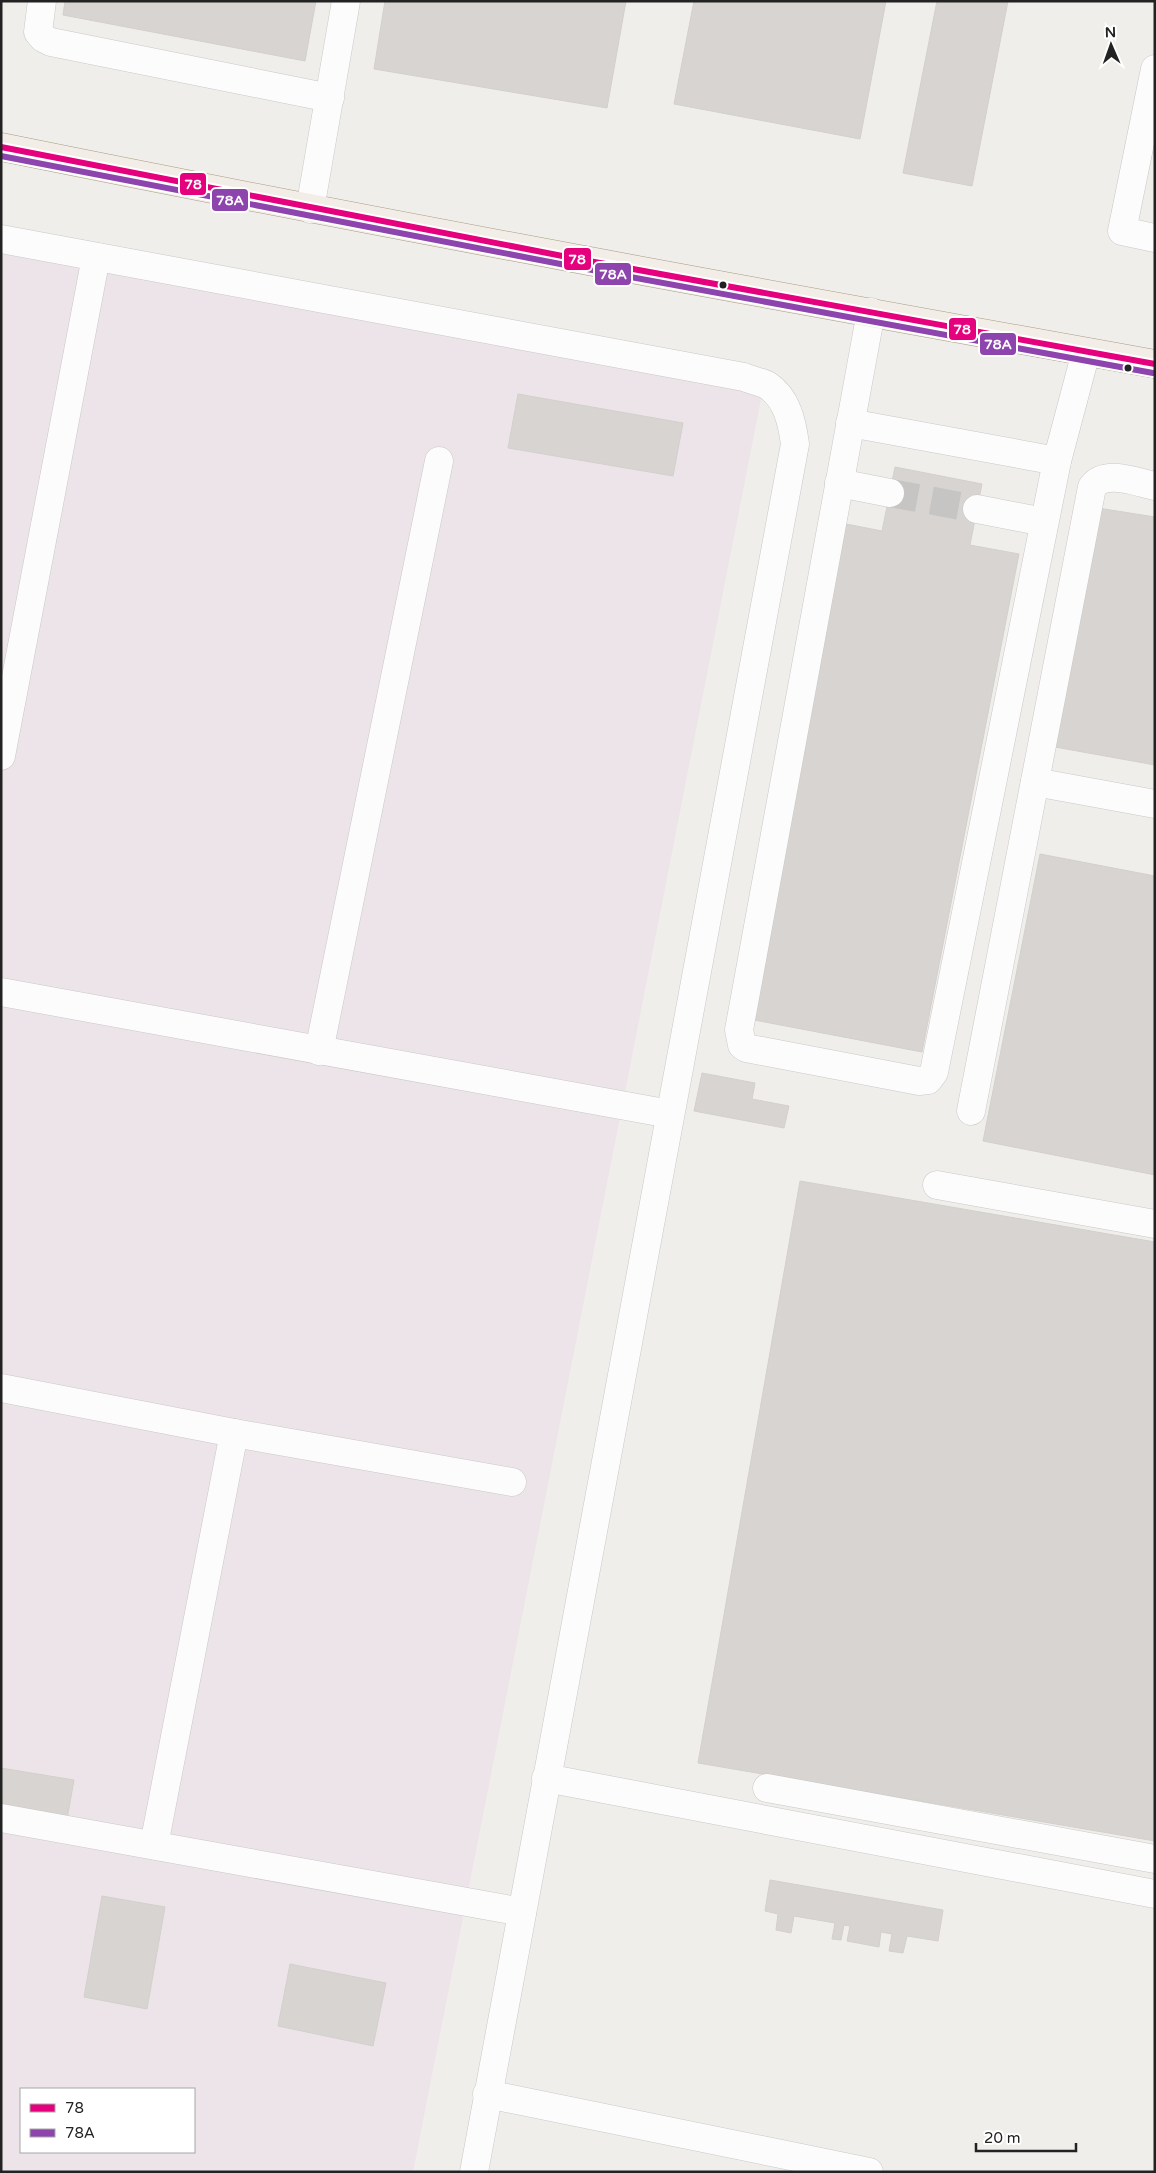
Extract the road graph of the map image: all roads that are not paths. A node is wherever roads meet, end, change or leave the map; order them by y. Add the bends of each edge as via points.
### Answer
1 (42, 1) edge
2 (346, 1) edge
3 (1155, 69) edge
4 (330, 98) junction
5 (1, 147) edge
6 (310, 209) junction
7 (1155, 238) edge
8 (1, 239) edge
9 (96, 257) junction
10 (871, 312) junction
11 (1086, 352) junction
12 (1155, 364) edge
13 (850, 423) junction
14 (439, 460) dead end
15 (1056, 461) junction
16 (839, 483) junction
17 (1155, 486) edge
18 (890, 493) tunnel mouth
19 (977, 509) tunnel mouth
20 (1044, 522) junction
21 (1, 756) edge
22 (1035, 782) junction
23 (1155, 804) edge
24 (1, 992) edge
25 (319, 1050) junction
26 (971, 1111) dead end
27 (670, 1114) junction
28 (938, 1184) dead end
29 (1155, 1224) edge
30 (1, 1388) edge
31 (234, 1433) junction
32 (512, 1482) dead end
33 (546, 1778) junction
34 (767, 1788) dead end
35 (1, 1818) edge
36 (154, 1846) junction
37 (1155, 1858) edge
38 (1155, 1894) edge
39 (522, 1912) junction
40 (487, 2094) junction
41 (474, 2172) edge
42 (869, 2172) edge

1 - 4 lane via 38,32 51,42
2 - 4 lane
3 - 7 lane via 1122,231
4 - 6 lane
5 - 6 main road
6 - 10 main road
8 - 9 lane
9 - 21 lane
9 - 27 lane via 744,377 766,385 779,396 793,427 795,444
10 - 11 main road
10 - 13 lane
11 - 12 main road
11 - 15 lane
13 - 15 lane
13 - 16 lane
14 - 25 lane
15 - 20 lane
16 - 18 lane
16 - 20 lane via 739,1038 746,1048 919,1081 928,1080 934,1072
17 - 22 lane via 1110,477 1096,481 1092,487
19 - 20 lane
22 - 23 lane
22 - 26 lane
24 - 25 lane
25 - 27 lane
27 - 33 lane
28 - 29 lane
30 - 31 lane
31 - 32 lane
31 - 36 lane
33 - 38 lane
33 - 39 lane
34 - 37 lane
35 - 36 lane
36 - 39 lane
39 - 40 lane
40 - 41 lane
40 - 42 lane

